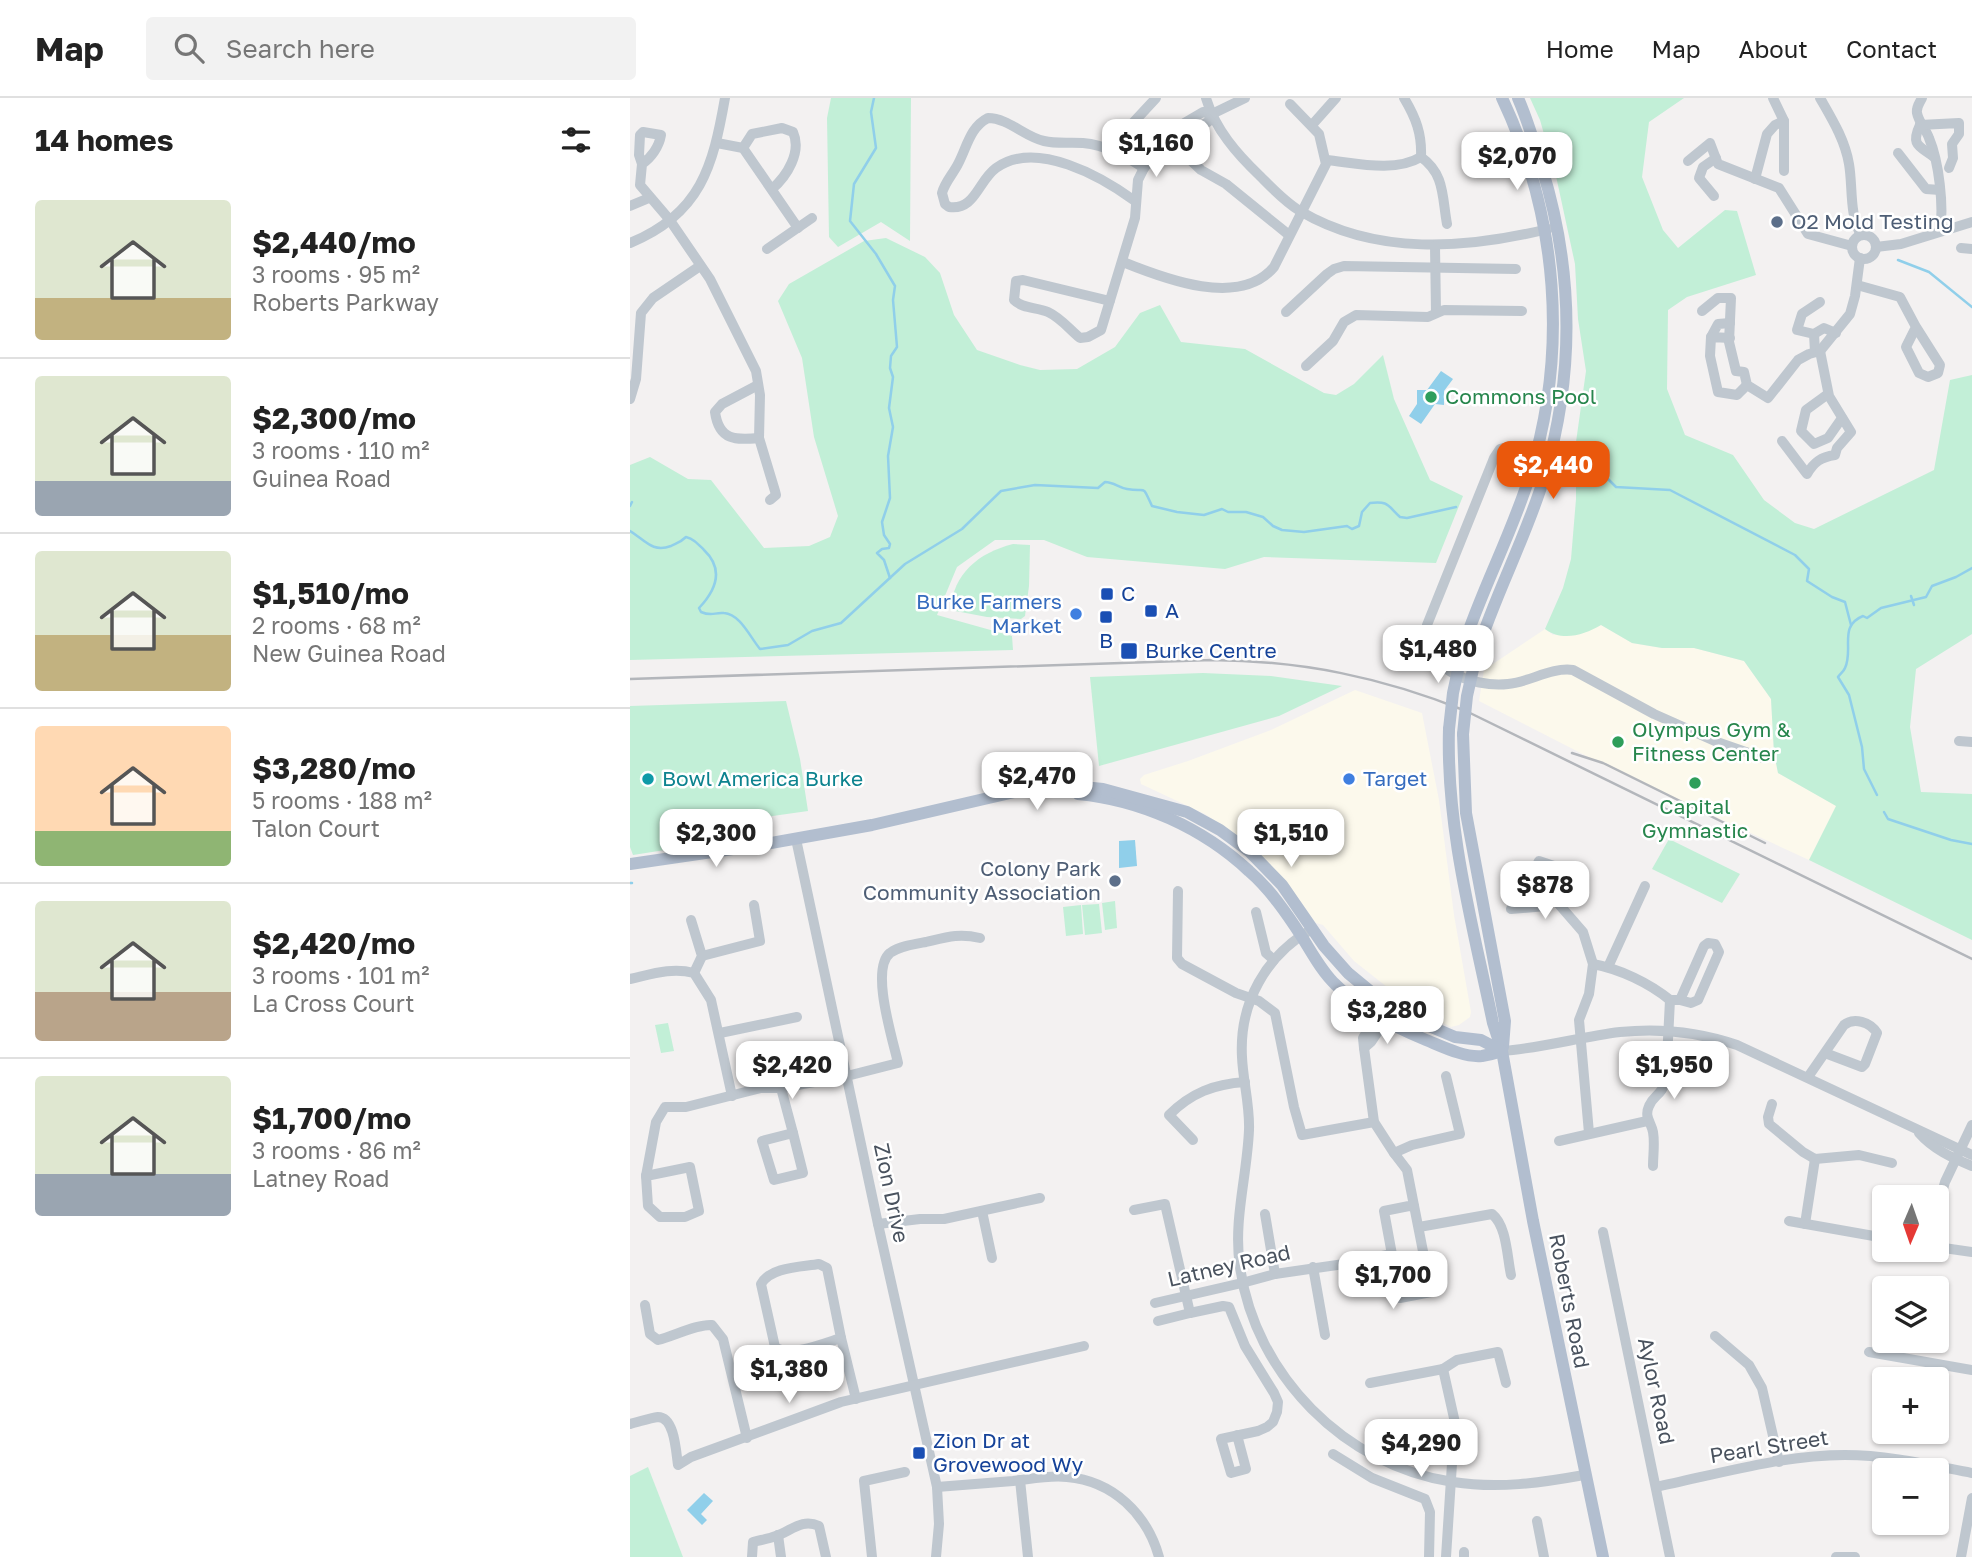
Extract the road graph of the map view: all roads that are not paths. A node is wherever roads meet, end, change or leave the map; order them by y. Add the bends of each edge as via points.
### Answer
1 (725, 98) edge
2 (1156, 98) edge
3 (1206, 98) edge
4 (1245, 98) edge
5 (1336, 98) edge
6 (1404, 98) edge
7 (1502, 98) edge
8 (1518, 98) edge
9 (1773, 98) edge
10 (1820, 98) edge
11 (1922, 98) edge
12 (1290, 104) dead end
13 (1213, 114) junction
14 (1784, 121) junction
15 (1312, 125) junction
16 (1920, 125) junction
17 (717, 143) junction
18 (743, 148) junction
19 (1182, 152) dead end
20 (1898, 153) dead end
21 (1121, 154) junction
22 (1421, 157) junction
23 (1716, 158) junction
24 (1326, 160) junction
25 (1688, 161) dead end
26 (642, 164) dead end
27 (1144, 168) junction
28 (1949, 168) dead end
29 (1784, 171) dead end
30 (1755, 178) junction
31 (772, 189) junction
32 (1940, 190) junction
33 (1714, 197) dead end
34 (649, 198) junction
35 (1135, 201) junction
36 (630, 206) edge
37 (1302, 212) junction
38 (812, 218) dead end
39 (669, 219) junction
40 (1972, 222) edge
41 (1447, 224) dead end
42 (1558, 226) junction
43 (798, 228) junction
44 (1544, 230) junction
45 (1940, 231) junction
46 (1289, 235) junction
47 (1861, 235) junction
48 (630, 243) edge
49 (1436, 246) junction
50 (1852, 246) junction
51 (1876, 247) junction
52 (767, 249) dead end
53 (1860, 258) junction
54 (1123, 262) junction
55 (700, 266) junction
56 (1435, 269) junction
57 (1516, 269) dead end
58 (1857, 285) junction
59 (1110, 301) junction
60 (1820, 302) dead end
61 (1522, 311) dead end
62 (1702, 311) dead end
63 (1286, 312) dead end
64 (1436, 312) junction
65 (1730, 323) junction
66 (1916, 327) junction
67 (1836, 333) junction
68 (1814, 334) junction
69 (1711, 337) junction
70 (1730, 338) junction
71 (1818, 352) junction
72 (1306, 366) dead end
73 (758, 385) junction
74 (1747, 385) junction
75 (1828, 394) junction
76 (630, 398) edge
77 (1842, 418) junction
78 (759, 438) junction
79 (1782, 441) dead end
80 (1538, 448) junction
81 (1551, 451) junction
82 (770, 500) dead end
83 (1959, 741) dead end
84 (1972, 742) edge
85 (1763, 758) dead end
86 (796, 839) junction
87 (630, 864) edge
88 (1645, 886) dead end
89 (1178, 891) dead end
90 (754, 905) dead end
91 (1511, 909) dead end
92 (1256, 912) dead end
93 (691, 920) dead end
94 (1307, 932) junction
95 (980, 938) dead end
96 (702, 956) junction
97 (1274, 960) junction
98 (1593, 964) junction
99 (1608, 967) junction
100 (694, 973) junction
101 (630, 979) edge
102 (1250, 999) junction
103 (1675, 1000) junction
104 (797, 1017) dead end
105 (1380, 1019) junction
106 (1667, 1031) junction
107 (719, 1033) junction
108 (1581, 1039) junction
109 (1502, 1051) junction
110 (1825, 1053) junction
111 (847, 1076) junction
112 (1446, 1076) dead end
113 (1808, 1077) junction
114 (1245, 1082) junction
115 (781, 1088) junction
116 (732, 1096) junction
117 (1772, 1104) dead end
118 (1647, 1121) junction
119 (1374, 1122) junction
120 (793, 1133) junction
121 (1589, 1133) junction
122 (1971, 1133) edge
123 (1193, 1140) dead end
124 (1559, 1141) dead end
125 (1394, 1153) junction
126 (1958, 1154) junction
127 (1972, 1155) edge
128 (1815, 1159) junction
129 (1892, 1163) dead end
130 (1653, 1166) dead end
131 (1972, 1166) edge
132 (646, 1175) junction
133 (1944, 1185) edge
134 (1040, 1198) dead end
135 (1414, 1205) junction
136 (1134, 1210) dead end
137 (982, 1211) junction
138 (1265, 1214) dead end
139 (1789, 1221) dead end
140 (878, 1224) junction
141 (1805, 1224) junction
142 (1419, 1227) junction
143 (1603, 1232) dead end
144 (1872, 1236) edge
145 (1950, 1249) edge
146 (1972, 1252) edge
147 (1392, 1254) junction
148 (992, 1258) dead end
149 (1313, 1267) junction
150 (1275, 1274) junction
151 (1511, 1275) dead end
152 (1242, 1283) junction
153 (1185, 1295) junction
154 (1155, 1303) dead end
155 (645, 1306) dead end
156 (1190, 1313) junction
157 (1158, 1321) dead end
158 (1325, 1335) dead end
159 (1715, 1336) dead end
160 (841, 1338) junction
161 (1084, 1346) dead end
162 (1869, 1352) dead end
163 (1443, 1369) junction
164 (1972, 1370) edge
165 (1370, 1383) dead end
166 (1506, 1384) dead end
167 (915, 1385) junction
168 (856, 1399) junction
169 (630, 1424) edge
170 (1237, 1436) dead end
171 (747, 1437) junction
172 (1334, 1454) dead end
173 (1779, 1462) junction
174 (905, 1472) dead end
175 (1972, 1473) edge
176 (1584, 1475) junction
177 (1020, 1480) junction
178 (1450, 1482) junction
179 (937, 1487) junction
180 (1656, 1487) junction
181 (1972, 1498) edge
182 (1537, 1521) dead end
183 (778, 1535) junction
184 (752, 1557) edge
185 (781, 1557) edge
186 (826, 1557) edge
187 (872, 1557) edge
188 (936, 1557) edge
189 (1028, 1557) edge
190 (1159, 1557) edge
191 (1429, 1557) edge
192 (1446, 1557) edge
193 (1544, 1557) edge
194 (1603, 1557) edge
195 (1670, 1557) edge
196 (1836, 1557) edge
197 (1855, 1557) edge
198 (1961, 1557) edge

1 - 17 street
2 - 21 street via 1131,125
3 - 13 street
4 - 13 street
5 - 15 street
6 - 22 street via 1417,120
7 - 44 main road via 1521,145
8 - 42 main road
9 - 14 street
10 - 47 street via 1845,148
11 - 16 street via 1917,110
12 - 15 street
13 - 27 street via 1203,112 1186,122 1161,142
13 - 37 street via 1246,163
14 - 29 street
14 - 30 street via 1767,134
15 - 24 street
16 - 28 street via 1959,123
16 - 32 street via 1930,139
17 - 18 street
17 - 39 street via 698,189
18 - 31 street
18 - 31 street via 752,134 782,128 793,132 795,151 784,179
19 - 46 street
20 - 32 street via 1926,189
21 - 27 street
21 - 35 street via 1093,144 1045,142 988,118 970,136 943,188 943,199 949,207 965,206 994,169 1025,159 1084,169
22 - 24 street via 1403,165
22 - 41 street via 1436,170
23 - 25 street via 1710,143
23 - 30 street via 1718,164
23 - 33 street via 1703,167 1699,178
24 - 37 street
26 - 34 street via 640,184
27 - 35 street
30 - 50 street via 1779,188 1808,233
31 - 43 street
32 - 45 street
34 - 36 street
34 - 39 street
35 - 54 street
37 - 46 street
37 - 49 street via 1358,236
38 - 43 street
39 - 48 street
39 - 55 street
40 - 45 street
42 - 44 street
42 - 81 main road via 1567,282 1568,351
43 - 52 street
44 - 49 street
44 - 80 main road via 1555,322 1550,389
45 - 51 street
46 - 54 street via 1265,277 1236,287 1199,286
47 - 50 street
47 - 51 street via 1871,237
49 - 56 street
50 - 53 street
51 - 53 street via 1872,256
53 - 58 street
54 - 59 street
55 - 73 street via 720,297 756,371
55 - 76 street via 653,298 641,313 636,379
56 - 57 street
56 - 63 street via 1344,266 1334,269
56 - 64 street
58 - 66 street via 1899,297
58 - 67 street via 1850,314
59 - 59 street via 1023,280 1016,281 1014,300 1059,318 1080,338 1101,330
60 - 68 street via 1802,314 1797,330
61 - 64 street
62 - 65 street via 1718,298 1731,298
64 - 72 street via 1428,317 1356,315 1344,322 1333,341
65 - 69 street via 1718,324
65 - 70 street
66 - 66 street via 1906,348 1919,373 1928,377 1938,373 1940,365
67 - 68 street via 1824,328
67 - 71 street
68 - 71 street
69 - 70 street
69 - 74 street via 1718,392 1737,395
70 - 74 street via 1736,371 1744,372
71 - 74 street via 1798,360 1768,398
71 - 75 street
73 - 78 street
73 - 78 street via 715,412 727,437
75 - 77 street
75 - 77 street via 1807,410 1801,430 1814,444 1828,438
77 - 79 street via 1851,432 1835,455 1814,463 1807,474
78 - 82 street via 776,495
80 - 81 street
80 - 85 street via 1511,446 1500,449 1494,458 1427,625 1431,655 1450,671 1494,685 1573,670 1654,714
80 - 109 main road, bridge via 1464,647 1449,729 1448,780 1455,835
81 - 109 main road, bridge via 1477,652 1463,734 1466,813 1505,1021
83 - 84 street
86 - 87 main road
86 - 94 main road via 1014,794 1091,787 1125,793 1187,812 1234,839 1282,885
86 - 111 street, Zion Drive
88 - 99 street
89 - 102 street via 1177,958
90 - 96 street via 760,941
91 - 98 street via 1545,906 1550,894 1583,932
92 - 97 street via 1266,953
93 - 96 street
94 - 97 street
94 - 105 main road via 1335,984
94 - 109 main road via 1391,1006 1455,1037 1481,1040
95 - 111 street via 963,934 889,954 882,967 882,992 898,1063
96 - 100 street
97 - 102 street
98 - 99 street
98 - 108 street via 1579,1020
99 - 103 street
100 - 101 street via 668,970
100 - 107 street via 711,1000
102 - 114 street via 1242,1039
102 - 119 street via 1275,1013 1303,1135
103 - 103 street via 1698,1000 1719,953 1715,944 1704,946
103 - 106 street
104 - 107 street
105 - 109 main road via 1479,1057
105 - 119 street via 1363,1038
106 - 108 street
106 - 113 street via 1723,1040
106 - 118 street via 1663,1089 1649,1104
107 - 116 street
108 - 109 street
108 - 121 street
109 - 176 main road, Roberts Road
110 - 110 street via 1861,1067 1877,1032 1849,1021
110 - 113 street
111 - 115 street
111 - 140 street, Zion Drive
112 - 125 street via 1460,1134
113 - 126 street via 1914,1127 1926,1141
114 - 123 street via 1208,1088 1169,1115
114 - 152 street via 1249,1128 1238,1222
115 - 116 street
115 - 120 street
116 - 132 street via 665,1107 656,1122
117 - 128 street via 1769,1124
118 - 121 street
118 - 130 street via 1653,1132
119 - 125 street
120 - 120 street via 803,1173 774,1180 762,1141
121 - 124 street
122 - 126 street
125 - 135 street via 1407,1170
126 - 127 street
126 - 131 street
126 - 133 street
128 - 129 street via 1859,1155
128 - 141 street
132 - 132 street via 648,1206 660,1217 685,1217 699,1211 690,1167
134 - 137 street
135 - 142 street
135 - 147 street via 1384,1211
136 - 153 street via 1165,1204
137 - 140 street
137 - 148 street
138 - 150 street
139 - 141 street
140 - 167 street, Zion Drive
141 - 144 street
142 - 147 street via 1431,1292 1401,1297
142 - 151 street via 1492,1214 1501,1226
143 - 180 street, Aylor Road
145 - 146 street
147 - 149 street, Latney Road
149 - 150 street, Latney Road
149 - 158 street, Latney Road
150 - 152 street, Latney Road
152 - 153 street, Latney Road
152 - 178 street via 1269,1356 1314,1412 1374,1455
153 - 154 street, Latney Road
153 - 156 street
155 - 171 street via 650,1334 658,1340 704,1325 719,1332
156 - 157 street
156 - 170 street via 1229,1307 1245,1346 1278,1402 1267,1427
159 - 173 street via 1749,1365 1762,1388
160 - 160 street via 827,1268 819,1264 765,1277 761,1284 775,1347 790,1352
160 - 168 street
161 - 167 street
162 - 164 street
163 - 165 street
163 - 166 street via 1457,1360 1498,1352
163 - 178 street via 1458,1436 1452,1448
167 - 168 street
167 - 179 street, Zion Drive
168 - 171 street
169 - 171 street via 665,1419 673,1434 678,1465
172 - 191 street via 1372,1478 1425,1499 1430,1511
173 - 175 street, Pearl Street via 1863,1455
173 - 180 street, Pearl Street
174 - 187 street via 864,1481
176 - 178 street via 1511,1485
176 - 194 main road, Roberts Road
177 - 179 street
177 - 189 street
177 - 190 street via 1067,1477 1103,1487 1139,1515
178 - 192 street
179 - 188 street, Zion Drive
180 - 195 street, Aylor Road
181 - 198 street
182 - 193 street
183 - 184 street via 753,1542
183 - 185 street
183 - 186 street via 811,1522 819,1526
196 - 197 street

